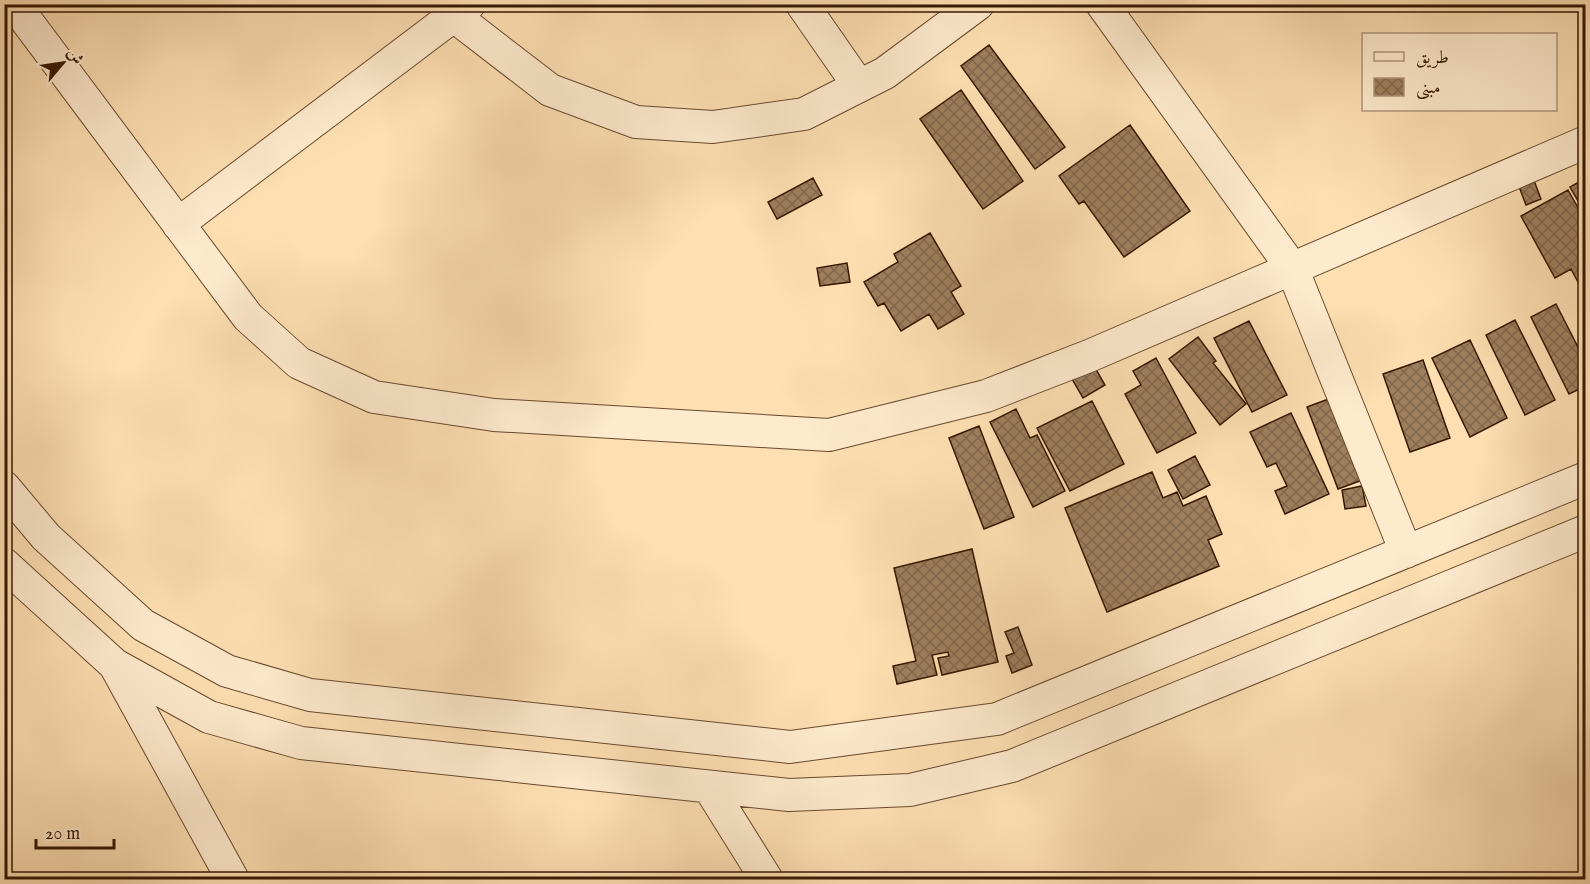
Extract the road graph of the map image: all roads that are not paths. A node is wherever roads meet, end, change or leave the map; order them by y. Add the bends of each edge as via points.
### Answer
1 (14, 4) edge
2 (802, 4) edge
3 (978, 4) edge
4 (1102, 4) edge
5 (461, 10) edge
6 (859, 86) junction
7 (1586, 142) edge
8 (178, 224) junction
9 (1292, 268) junction
10 (1586, 478) edge
11 (4, 488) edge
12 (32, 521) junction
13 (1586, 531) edge
14 (1406, 552) junction
15 (7, 567) edge
16 (115, 665) junction
17 (709, 787) junction
18 (233, 879) edge
19 (767, 879) edge

1 - 8 street
2 - 6 street
3 - 6 street via 885,73
4 - 9 street
5 - 6 street via 550,90 636,122 713,127 804,114
5 - 8 street
7 - 9 street
8 - 9 street via 248,317 299,363 374,397 494,415 830,435 986,396
9 - 14 street
10 - 14 street
11 - 12 street
12 - 14 street via 143,626 227,671 310,695 790,747 997,719
12 - 15 street
13 - 17 street via 1012,766 910,790 789,795
15 - 16 street
16 - 17 street via 209,717 301,743
16 - 18 street
17 - 19 street

